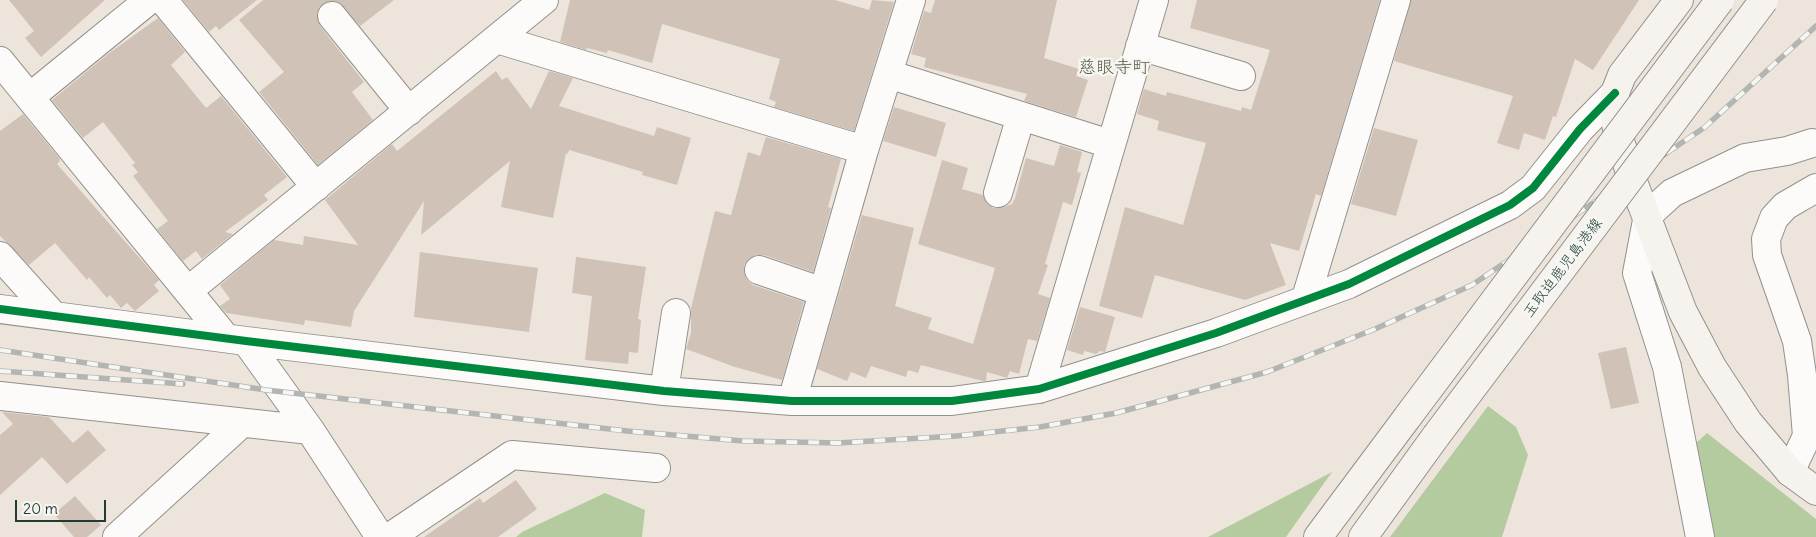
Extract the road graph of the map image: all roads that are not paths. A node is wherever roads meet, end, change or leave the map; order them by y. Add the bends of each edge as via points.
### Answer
1 (149, 0) edge
2 (163, 0) edge
3 (544, 0) edge
4 (911, 0) edge
5 (1154, 0) edge
6 (1396, 0) edge
7 (1679, 0) edge
8 (1720, 0) edge
9 (1764, 0) edge
10 (332, 16) dead end
11 (497, 38) junction
12 (1140, 46) junction
13 (0, 61) edge
14 (888, 74) junction
15 (1240, 76) dead end
16 (1615, 93) junction
17 (30, 98) junction
18 (409, 110) junction
19 (1021, 116) junction
20 (1812, 143) dead end
21 (1110, 144) junction
22 (864, 150) junction
23 (316, 187) junction
24 (1816, 188) edge
25 (998, 193) dead end
26 (1648, 215) junction
27 (0, 256) edge
28 (759, 270) dead end
29 (189, 290) junction
30 (823, 292) junction
31 (1306, 298) junction
32 (0, 309) edge
33 (676, 313) dead end
34 (53, 315) junction
35 (236, 339) junction
36 (1039, 389) junction
37 (664, 391) junction
38 (2, 398) edge
39 (792, 401) junction
40 (242, 423) junction
41 (310, 430) junction
42 (656, 468) dead end
43 (1790, 472) junction
44 (1816, 492) edge
45 (117, 537) edge
46 (380, 537) edge
47 (390, 537) edge
48 (1318, 537) edge
49 (1363, 537) edge
50 (1700, 537) edge

1 - 17 street
2 - 23 street
3 - 11 street
4 - 14 street
5 - 12 street
6 - 31 street
7 - 16 main road via 1622,75
8 - 48 main road, bridge
9 - 49 main road, 玉取迫鹿児島港線, bridge
10 - 18 street
11 - 18 street
11 - 22 street
12 - 15 street
12 - 21 street
13 - 17 street
14 - 19 street
14 - 22 street
16 - 26 main road via 1616,120 1622,144 1632,179
16 - 31 street via 1522,197 1349,284
17 - 29 street
18 - 23 street
19 - 21 street
19 - 25 street
20 - 26 street via 1745,158 1672,193
21 - 36 street
22 - 30 street
23 - 29 street
24 - 43 street via 1785,206 1774,218 1766,239 1767,255 1797,341 1802,375 1807,436
26 - 43 main road via 1684,312 1712,367 1748,422
26 - 50 street via 1637,273 1667,367
27 - 34 street
28 - 30 street
29 - 35 street
30 - 39 street
31 - 36 street via 1216,333
32 - 34 street
33 - 37 street
34 - 35 street
35 - 37 street
35 - 41 street
36 - 39 street via 952,401
37 - 39 street
38 - 40 street
40 - 41 street
40 - 45 street
41 - 46 street
42 - 47 street via 512,455
43 - 44 main road

